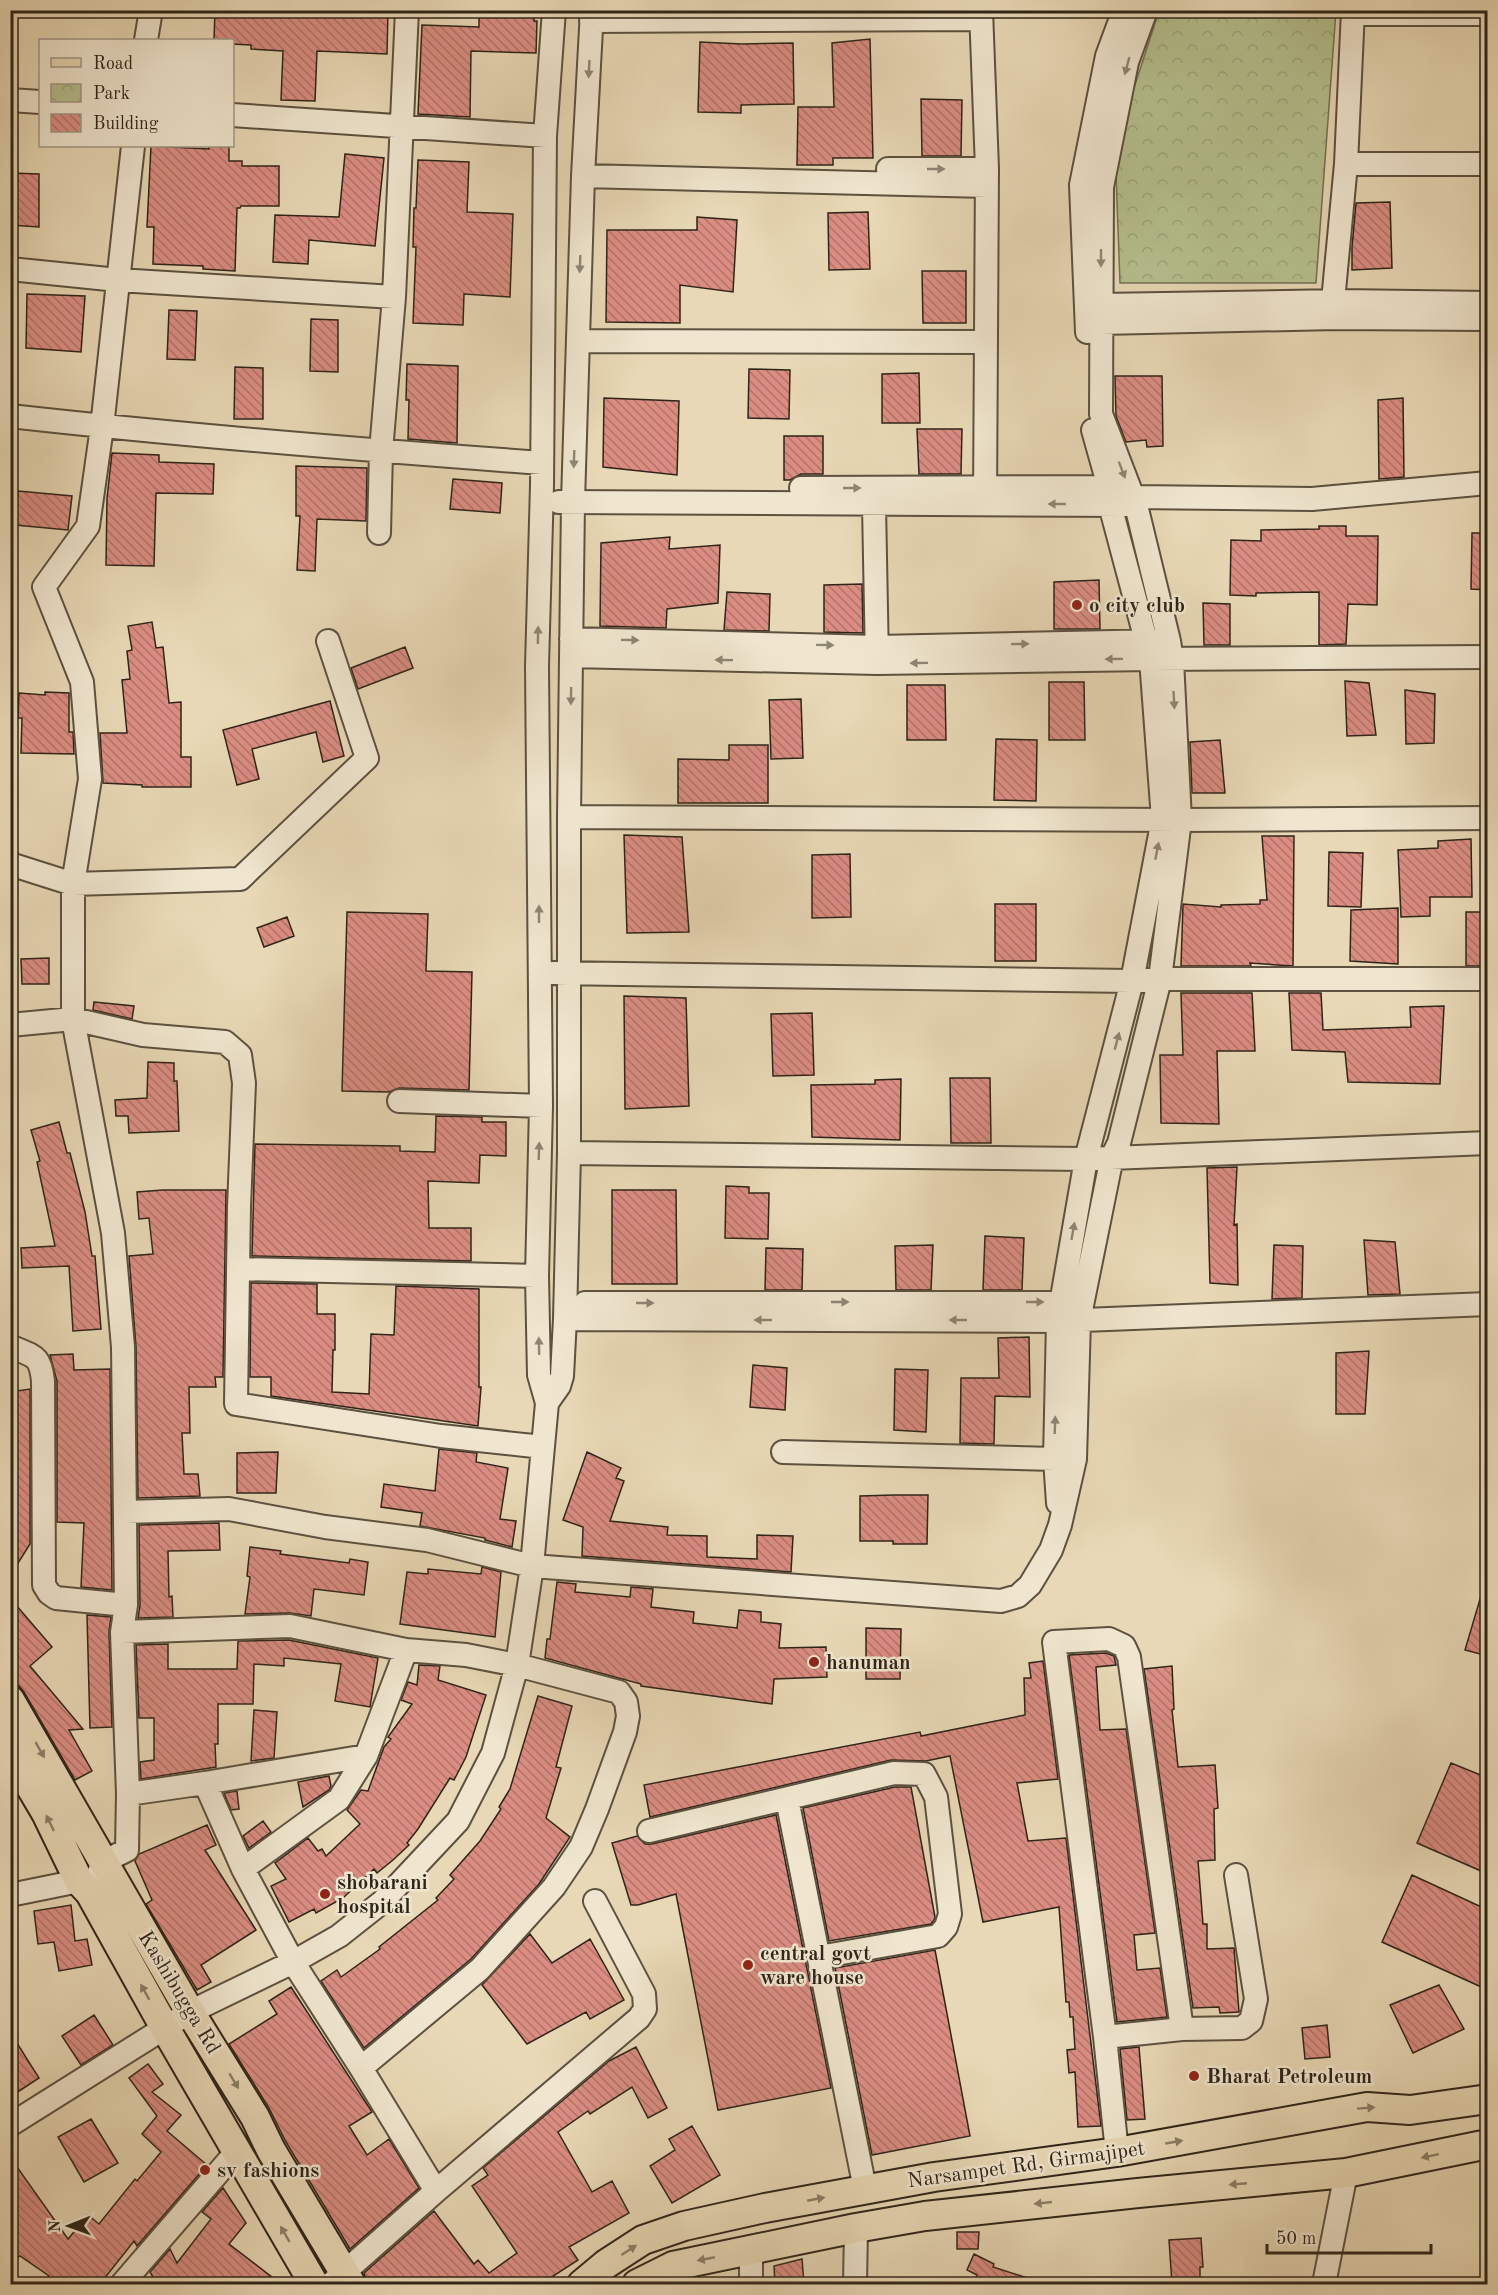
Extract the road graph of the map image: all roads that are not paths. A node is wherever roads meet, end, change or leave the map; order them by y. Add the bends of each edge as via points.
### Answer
1 (150, 10) edge
2 (407, 10) edge
3 (554, 10) edge
4 (1124, 10) edge
5 (1146, 10) edge
6 (1353, 12) edge
7 (1488, 14) edge
8 (980, 15) edge
9 (592, 16) edge
10 (146, 39) edge
11 (10, 100) edge
12 (39, 102) edge
13 (234, 115) edge
14 (402, 126) junction
15 (546, 136) junction
16 (133, 147) edge
17 (1346, 164) junction
18 (1488, 164) edge
19 (583, 171) junction
20 (987, 178) junction
21 (10, 269) edge
22 (118, 279) junction
23 (394, 297) junction
24 (1333, 301) junction
25 (1488, 303) edge
26 (1101, 314) junction
27 (1488, 319) edge
28 (578, 335) junction
29 (986, 335) junction
30 (10, 416) edge
31 (102, 426) junction
32 (381, 451) junction
33 (542, 483) junction
34 (1488, 483) edge
35 (573, 494) junction
36 (985, 496) junction
37 (1110, 496) junction
38 (1134, 501) junction
39 (874, 505) junction
40 (379, 532) dead end
41 (328, 641) dead end
42 (571, 648) junction
43 (1160, 650) junction
44 (877, 655) junction
45 (1488, 657) edge
46 (1171, 811) junction
47 (569, 813) junction
48 (1488, 818) edge
49 (10, 864) edge
50 (73, 884) junction
51 (539, 966) junction
52 (569, 967) junction
53 (1161, 971) junction
54 (1134, 974) junction
55 (1488, 979) edge
56 (73, 1019) junction
57 (10, 1025) edge
58 (399, 1101) dead end
59 (541, 1106) junction
60 (1488, 1143) edge
61 (569, 1145) junction
62 (1116, 1150) junction
63 (1088, 1152) junction
64 (240, 1269) junction
65 (537, 1276) junction
66 (1488, 1288) edge
67 (1488, 1302) edge
68 (565, 1311) junction
69 (1070, 1311) junction
70 (10, 1346) edge
71 (547, 1403) junction
72 (543, 1447) junction
73 (783, 1452) dead end
74 (1054, 1460) junction
75 (125, 1512) junction
76 (1060, 1525) junction
77 (532, 1566) junction
78 (126, 1605) junction
79 (122, 1632) junction
80 (406, 1650) junction
81 (517, 1665) junction
82 (10, 1700) edge
83 (10, 1752) edge
84 (366, 1756) junction
85 (205, 1783) junction
86 (128, 1794) junction
87 (787, 1799) junction
88 (649, 1831) dead end
89 (103, 1862) junction
90 (243, 1869) junction
91 (1236, 1875) dead end
92 (84, 1887) junction
93 (10, 1895) edge
94 (596, 1901) dead end
95 (819, 1957) junction
96 (293, 1962) junction
97 (190, 2012) junction
98 (165, 2028) junction
99 (1182, 2029) junction
100 (1105, 2037) junction
101 (361, 2068) junction
102 (1488, 2099) edge
103 (10, 2125) edge
104 (1488, 2144) edge
105 (237, 2151) junction
106 (1117, 2152) junction
107 (1346, 2174) junction
108 (865, 2189) junction
109 (436, 2192) junction
110 (856, 2228) junction
111 (751, 2251) junction
112 (342, 2280) edge
113 (122, 2284) edge
114 (315, 2284) edge
115 (582, 2284) edge
116 (637, 2284) edge
117 (751, 2284) edge
118 (855, 2284) edge
119 (1324, 2284) edge

1 - 10 street
2 - 14 street
3 - 15 street
4 - 37 street via 1107,57 1081,185 1090,421
5 -> 26 street via 1127,62 1102,187
6 - 7 street
6 - 17 street
8 - 9 street
8 - 20 street
9 -> 19 street
11 - 12 street
13 - 14 street
14 - 15 street
14 - 23 street
15 - 33 street
16 - 22 street
17 - 18 street
17 - 24 street
19 - 20 street
19 -> 28 street
20 - 29 street
21 - 22 street
22 - 23 street
22 - 31 street
23 - 32 street
24 - 25 street
24 - 26 street
26 - 27 street
26 -> 38 street via 1101,414
28 - 29 street
28 -> 35 street
29 - 36 street
30 - 31 street
31 - 32 street
31 - 50 street via 88,526 44,587 82,682 90,778
32 - 33 street
32 - 40 street
33 - 35 street
51 -> 33 street via 537,666
34 - 38 street via 1312,499
35 -> 36 street via 688,488
35 - 39 street
35 - 42 street
36 - 37 street
36 - 39 street
37 - 38 street
37 - 43 street
38 - 43 street
39 - 44 street
41 - 50 street via 367,758 240,879
42 - 44 street
42 -> 47 street
43 - 44 street
43 - 45 street
43 - 46 street
46 - 47 street
46 - 48 street
46 - 53 street
54 -> 46 street
47 - 52 street
49 - 50 street
50 - 56 street
51 - 52 street
51 - 59 street
52 - 54 street
52 - 61 street
53 - 54 street
53 - 55 street
53 - 62 street
63 -> 54 street
56 - 57 street
56 - 64 street via 143,1035 225,1042 240,1054 244,1083
56 - 75 street via 113,1233 123,1347
58 - 59 street
65 -> 59 street
60 - 62 street
61 - 63 street
61 - 68 street
62 - 63 street
62 - 69 street
69 -> 63 street
64 - 65 street
64 - 72 street via 236,1404 441,1436
71 -> 65 street via 539,1374
66 - 67 street via 1476,1297
67 - 69 street
68 - 69 street
68 - 71 street via 562,1376
74 -> 69 street
69 - 76 street via 1076,1459
70 - 78 street via 40,1363 43,1382 44,1585 56,1598
71 - 72 street
72 - 77 street
73 - 74 street
74 - 76 street
75 - 77 street via 229,1509 427,1540
75 - 78 street
76 - 77 street via 1051,1550 1030,1585 1018,1596 1001,1600
77 - 81 street
78 - 79 street
79 - 80 street via 290,1626
79 - 86 street
80 - 81 street via 466,1655
80 - 84 street
81 - 96 street via 493,1753 458,1821 382,1902 339,1936
81 - 101 street via 619,1692 626,1702 625,1732 597,1809 581,1847 554,1887 480,1969
82 -> 89 main road, Kashibugga Rd
92 -> 83 main road, Kashibugga Rd
84 - 85 street
84 - 90 street via 339,1798
85 - 86 street
85 - 90 street
86 - 89 street via 127,1850
87 - 88 street
87 - 95 street
87 - 95 street via 894,1773 924,1774 936,1797 950,1914 946,1927 938,1936
89 - 92 street
89 - 97 main road, Kashibugga Rd
90 - 96 street
91 - 99 street via 1256,1999 1251,2021 1242,2028
92 - 93 street
98 -> 92 main road, Kashibugga Rd
94 - 109 street via 644,1995 645,2009
95 - 108 street
96 - 97 street
96 - 101 street
97 - 98 street
97 -> 112 main road, Kashibugga Rd via 255,2117
98 - 103 street
98 - 105 main road, Kashibugga Rd
99 - 100 street
99 - 100 street via 1129,1657 1124,1646 1109,1639 1054,1642
100 - 106 street
101 - 109 street
106 -> 102 main road, Narsampet Rd, Girmajipet via 1367,2107 1410,2110
104 -> 107 main road, Narsampet Rd, Girmajipet
105 - 113 street
114 -> 105 main road, Kashibugga Rd
106 - 108 main road, Narsampet Rd, Girmajipet
107 -> 110 main road, Narsampet Rd, Girmajipet via 949,2213
107 - 119 street
115 -> 108 main road, Narsampet Rd, Girmajipet via 643,2240 684,2226
109 - 112 street
110 - 111 main road, Narsampet Rd, Girmajipet
110 - 118 street
111 -> 116 main road, Narsampet Rd, Girmajipet via 672,2266
111 - 117 street

